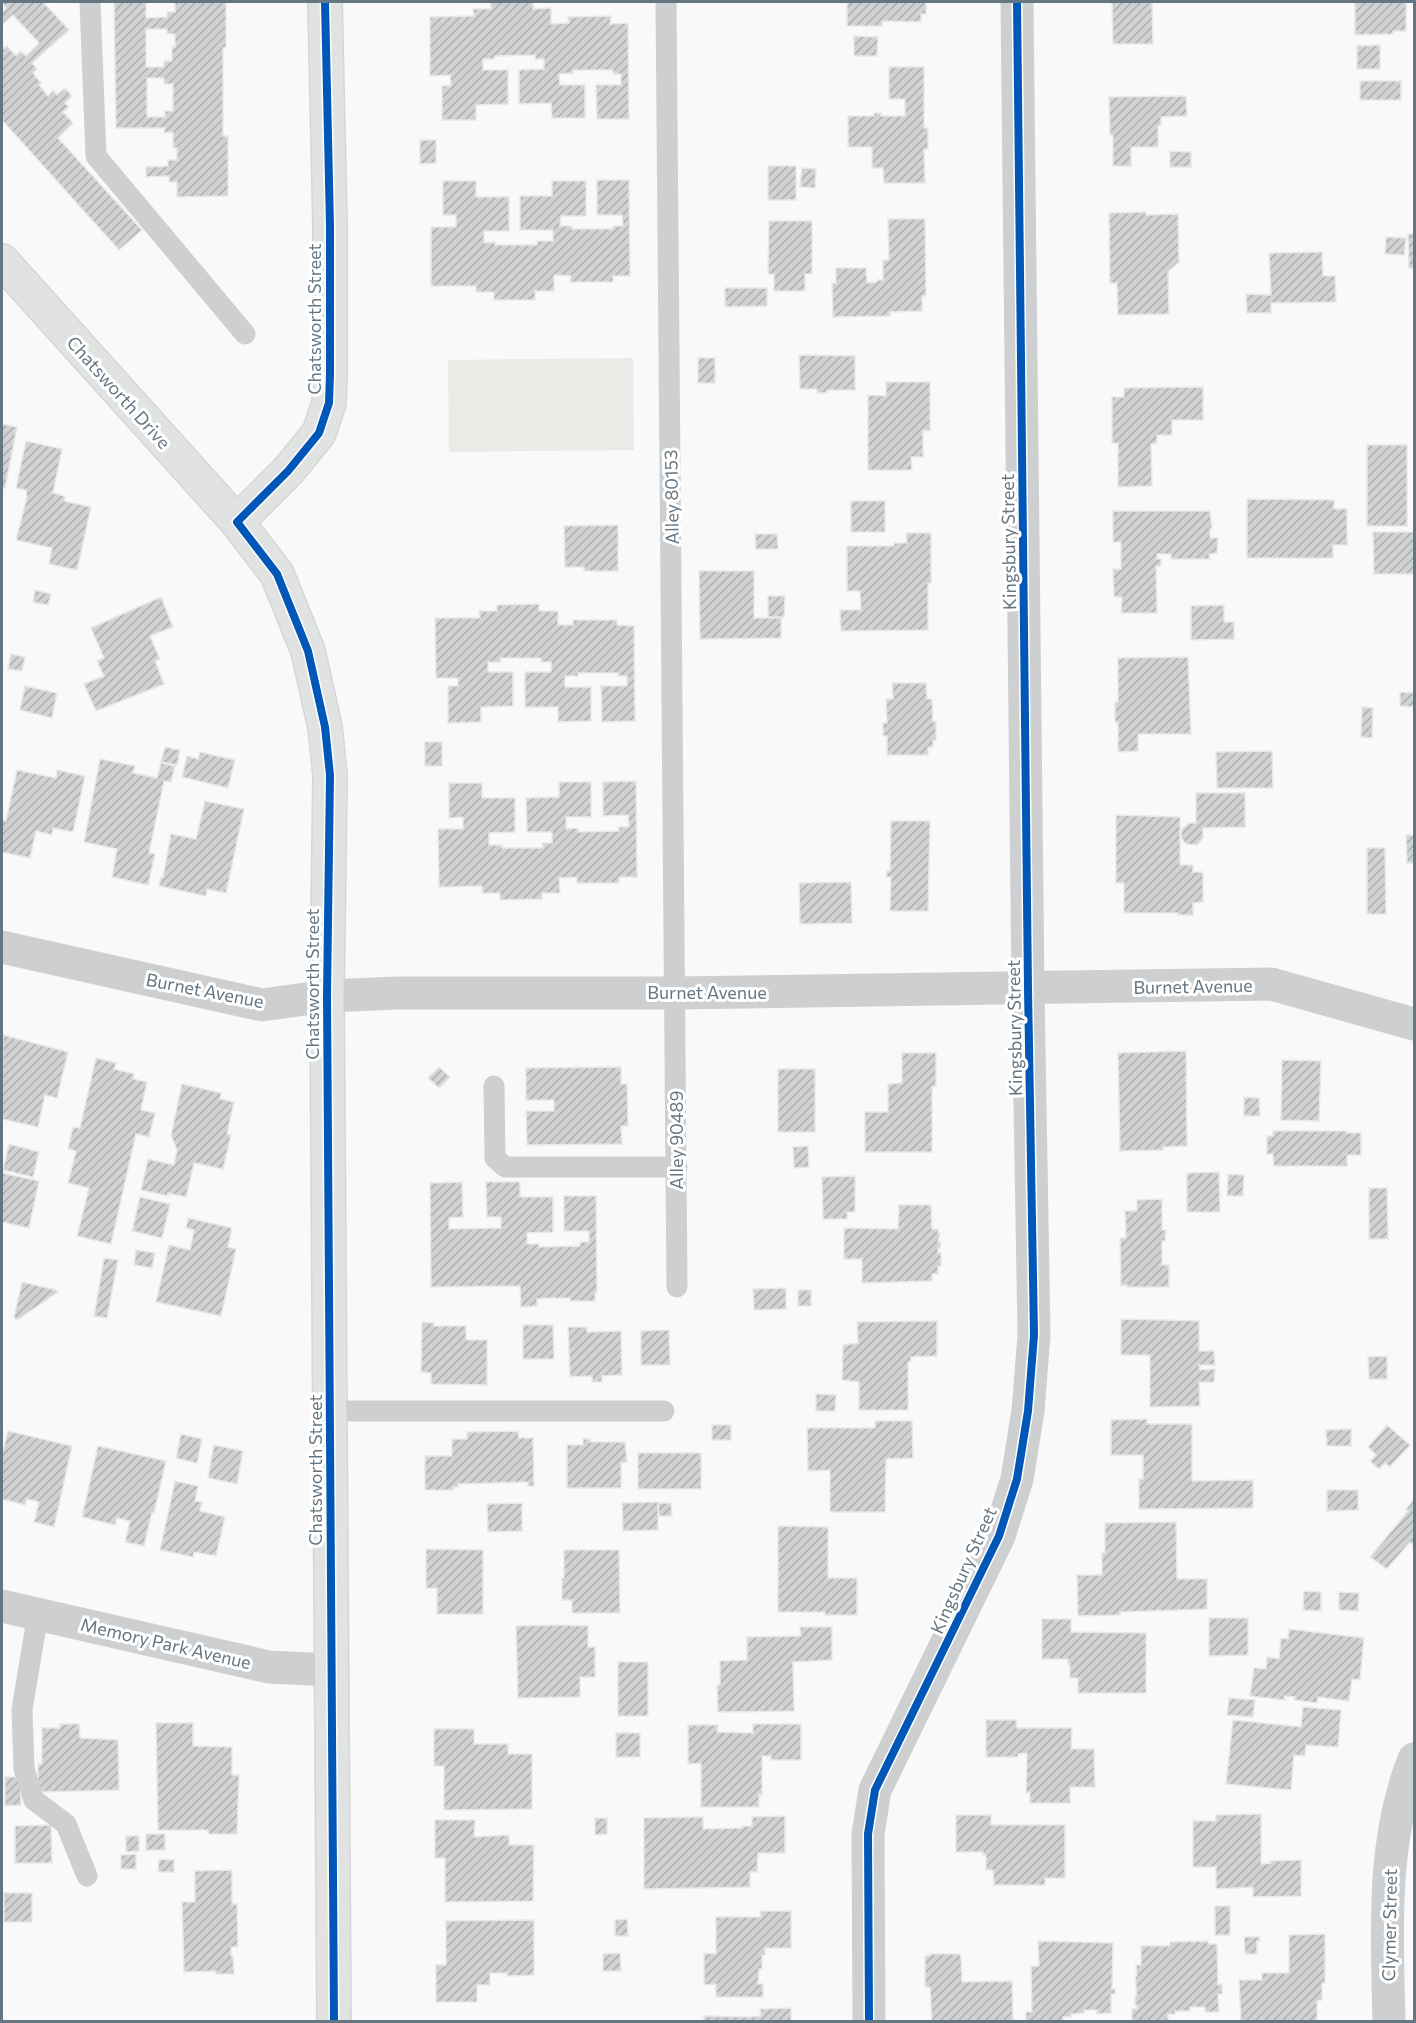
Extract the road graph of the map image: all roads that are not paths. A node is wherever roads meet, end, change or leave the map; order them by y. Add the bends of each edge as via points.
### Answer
1 (90, 2) edge
2 (325, 2) edge
3 (666, 2) edge
4 (1017, 2) edge
5 (2, 261) edge
6 (245, 334) dead end
7 (237, 522) junction
8 (2, 947) edge
9 (1028, 989) junction
10 (675, 993) junction
11 (327, 996) junction
12 (1414, 1024) edge
13 (494, 1086) dead end
14 (677, 1167) junction
15 (677, 1287) dead end
16 (329, 1411) junction
17 (664, 1412) dead end
18 (2, 1606) edge
19 (38, 1614) junction
20 (331, 1670) junction
21 (1414, 1760) edge
22 (87, 1876) dead end
23 (334, 2022) edge
24 (868, 2022) edge
25 (1389, 2022) edge

1 - 6 lane via 96,156
2 - 7 main road, Chatsworth Street via 329,403 319,433
3 - 10 lane, Alley 80153
4 - 9 street, Kingsbury Street
5 - 7 main road, Chatsworth Drive
7 - 11 main road, Chatsworth Street via 277,574 308,651 325,727 330,775
8 - 11 street, Burnet Avenue via 262,1005
9 - 10 street, Burnet Avenue
9 - 12 street, Burnet Avenue via 1271,984
9 - 24 street, Kingsbury Street via 1034,1335 1028,1411 1017,1479 999,1536 875,1790 868,1834
10 - 11 street, Burnet Avenue
10 - 14 lane, Alley 90489
11 - 16 main road, Chatsworth Street
13 - 14 lane via 495,1158 505,1167
14 - 15 lane, Alley 90489
16 - 17 lane
16 - 20 main road, Chatsworth Street
18 - 19 street, Memory Park Avenue
19 - 20 street, Memory Park Avenue via 269,1667
19 - 22 lane via 22,1709 24,1769 34,1800 66,1824
20 - 23 main road, Chatsworth Street
21 - 25 street, Clymer Street via 1394,1829 1387,1893

